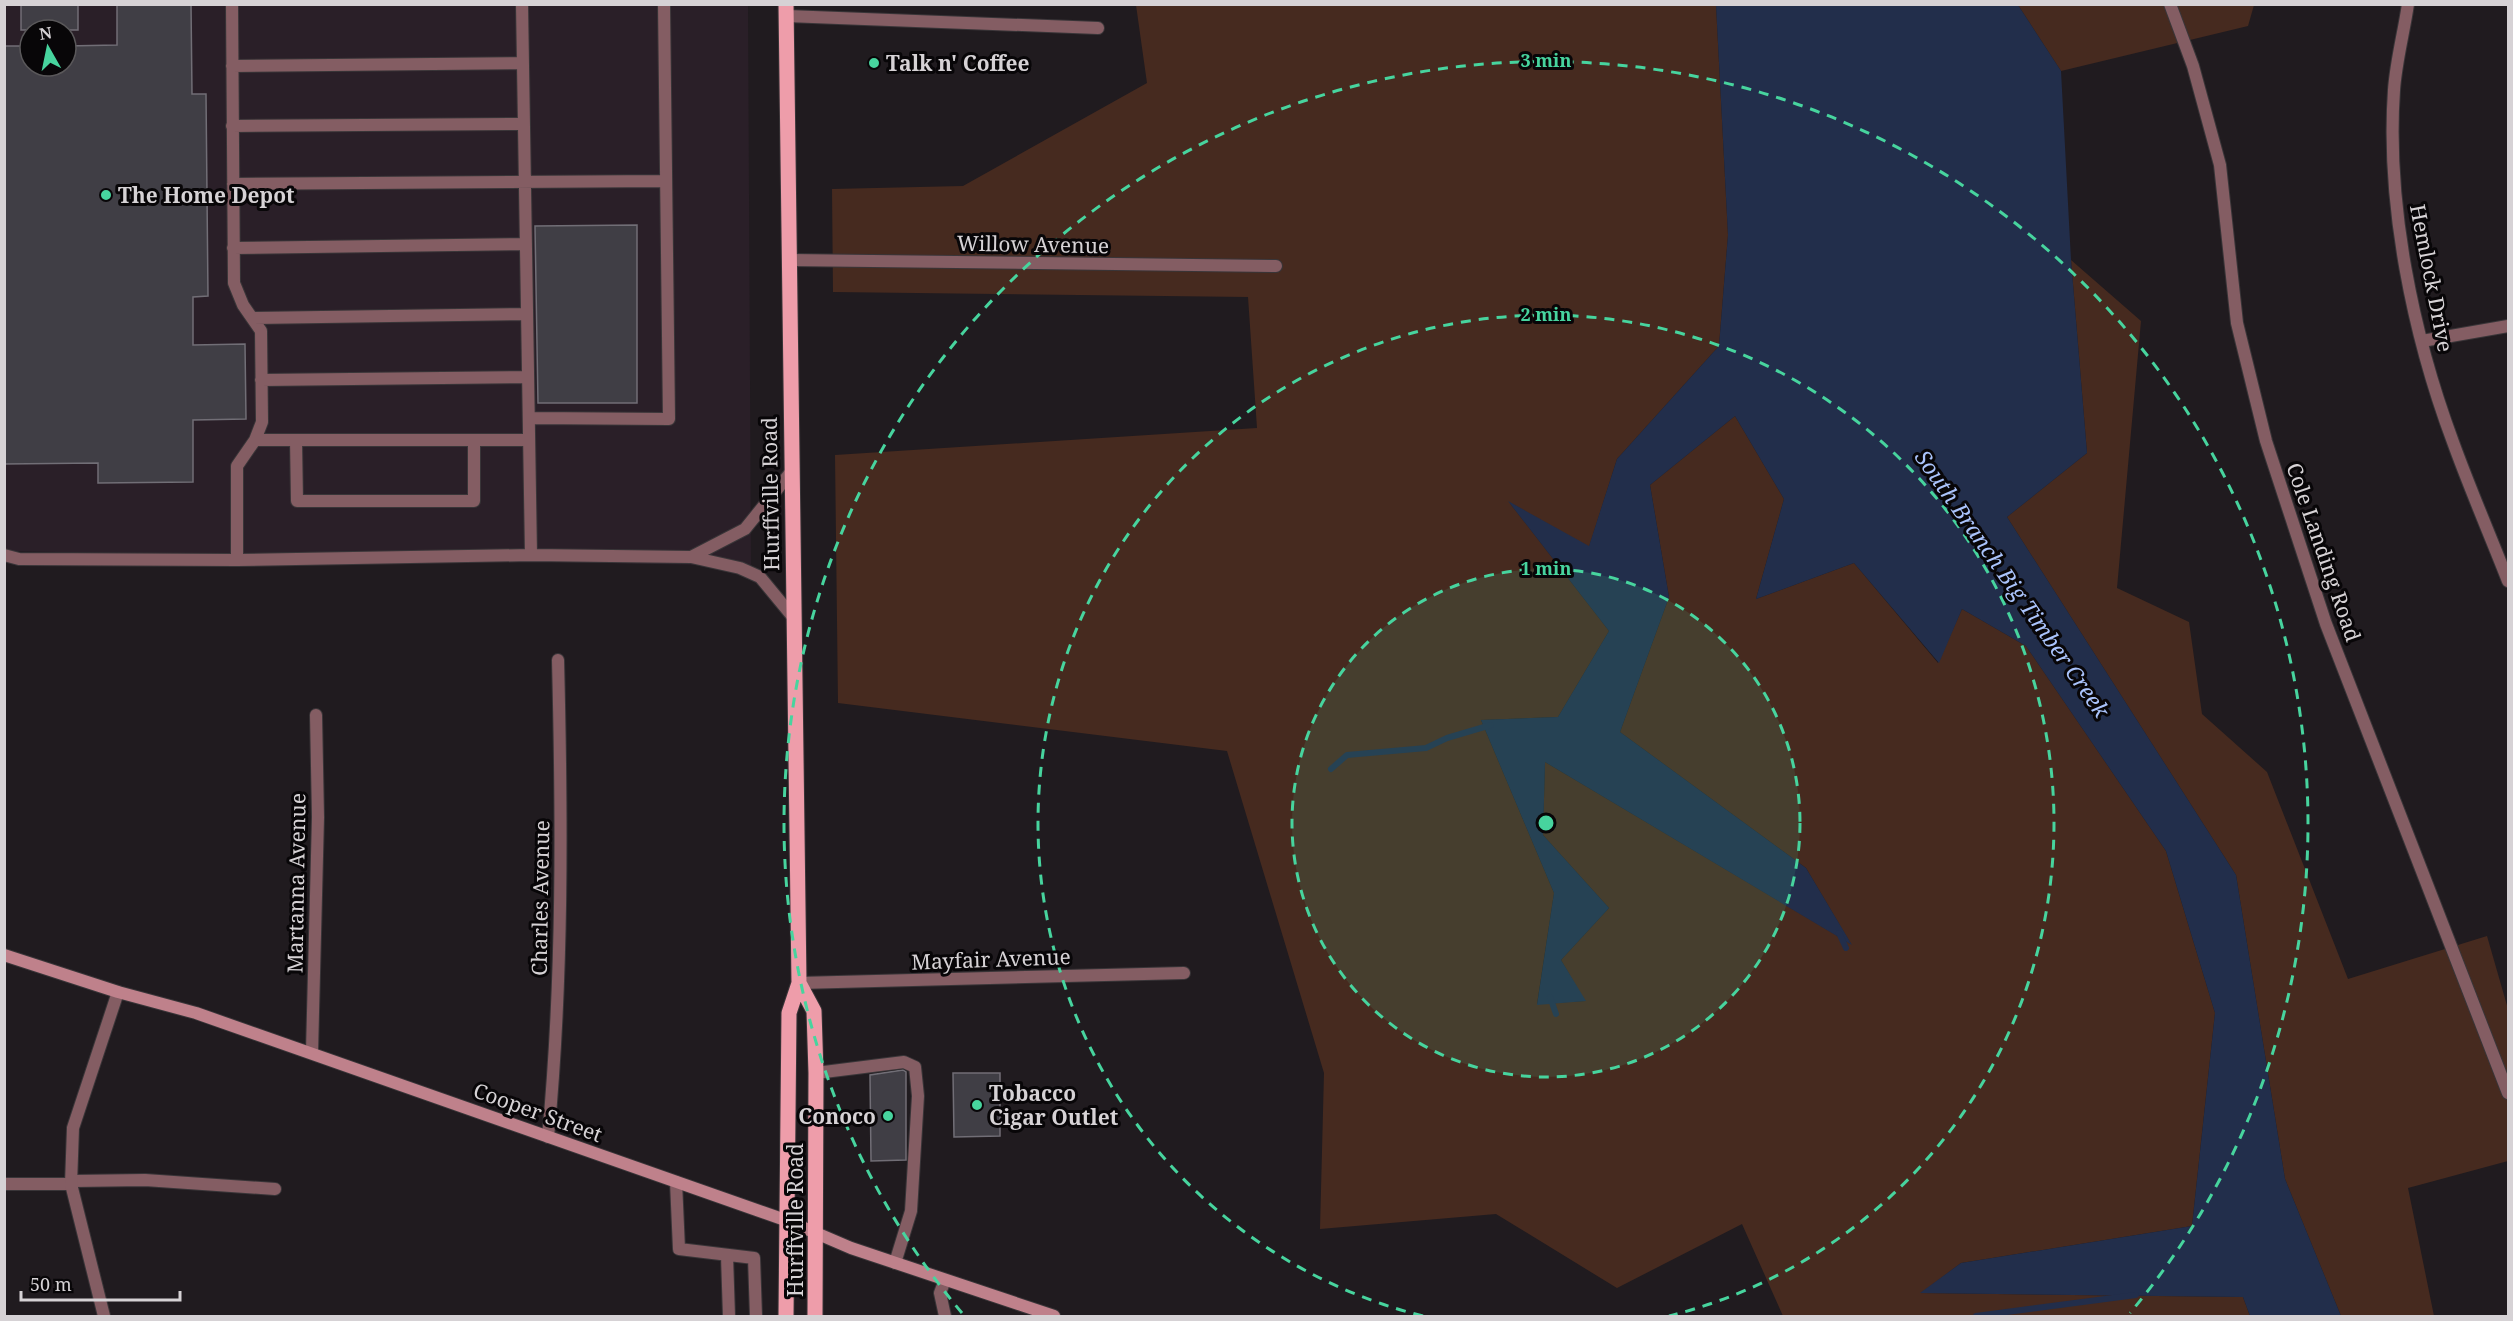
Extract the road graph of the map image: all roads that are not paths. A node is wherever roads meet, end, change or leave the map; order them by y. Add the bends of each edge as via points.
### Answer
1 (232, 4) edge
2 (522, 4) edge
3 (664, 4) edge
4 (2170, 4) edge
5 (2409, 4) edge
6 (787, 10) edge
7 (1098, 28) dead end
8 (523, 63) junction
9 (232, 66) junction
10 (524, 124) junction
11 (232, 126) junction
12 (666, 181) junction
13 (524, 182) junction
14 (233, 184) junction
15 (526, 244) junction
16 (233, 248) junction
17 (789, 260) junction
18 (1276, 266) dead end
19 (527, 314) junction
20 (252, 318) junction
21 (2508, 326) edge
22 (2422, 341) junction
23 (528, 377) junction
24 (261, 380) junction
25 (529, 418) junction
26 (255, 440) junction
27 (296, 440) junction
28 (474, 440) junction
29 (529, 440) junction
30 (791, 472) junction
31 (4, 555) edge
32 (531, 555) junction
33 (691, 557) junction
34 (237, 560) junction
35 (2508, 581) edge
36 (793, 617) junction
37 (558, 660) dead end
38 (316, 715) dead end
39 (4, 955) edge
40 (1184, 973) dead end
41 (799, 983) junction
42 (118, 992) junction
43 (312, 1052) junction
44 (816, 1073) junction
45 (2508, 1093) edge
46 (549, 1137) junction
47 (72, 1182) junction
48 (676, 1182) junction
49 (4, 1184) edge
50 (275, 1189) dead end
51 (788, 1221) junction
52 (816, 1234) junction
53 (727, 1256) junction
54 (895, 1263) junction
55 (945, 1280) junction
56 (104, 1317) edge
57 (729, 1317) edge
58 (756, 1317) edge
59 (786, 1317) edge
60 (815, 1317) edge
61 (945, 1317) edge
62 (1054, 1317) edge

1 - 9 street
2 - 8 street
3 - 12 street
4 - 45 street, Cole Landing Road via 2193,66 2220,165 2237,323 2266,441 2326,624
5 - 22 street, Hemlock Drive via 2394,89 2394,159 2399,225
6 - 7 street
6 - 17 main road, Hurffville Road
8 - 9 street
8 - 10 street
9 - 11 street
10 - 11 street
10 - 13 street
11 - 14 street
12 - 13 street
12 - 25 street via 669,419
13 - 14 street
13 - 15 street
14 - 16 street
15 - 16 street
15 - 19 street
16 - 20 street via 234,283
17 - 18 street, Willow Avenue
17 - 30 main road, Hurffville Road
19 - 20 street
19 - 23 street
20 - 24 street via 261,331
21 - 22 street
22 - 35 street, Hemlock Drive via 2452,440
23 - 24 street
23 - 25 street
24 - 26 street via 262,422
25 - 29 street
26 - 27 street
26 - 34 street via 237,466
27 - 28 street
27 - 28 street via 297,501 474,501
28 - 29 street
29 - 32 street
30 - 33 street via 745,529
30 - 36 main road, Hurffville Road
31 - 34 street via 19,559
32 - 33 street
32 - 34 street
33 - 36 street via 740,568 760,577
36 - 41 main road, Hurffville Road
37 - 46 street, Charles Avenue via 561,779 557,1034
38 - 43 street, Martanna Avenue via 318,816
39 - 42 main road, Cooper Street
40 - 41 street, Mayfair Avenue
41 - 44 main road, Hurffville Road via 814,1011
41 - 51 main road, Hurffville Road via 789,1013
42 - 43 main road, Cooper Street
42 - 47 street via 73,1128
43 - 46 main road, Cooper Street
44 - 52 main road, Hurffville Road
44 - 54 street via 904,1062 915,1068 918,1096 912,1211
46 - 48 main road, Cooper Street
47 - 49 street
47 - 50 street via 145,1180
47 - 56 street
48 - 51 main road, Cooper Street
48 - 53 street via 678,1249
51 - 52 main road, Cooper Street
51 - 59 main road, Hurffville Road
52 - 54 main road, Cooper Street
52 - 60 main road, Hurffville Road
53 - 57 street
53 - 58 street via 754,1258
54 - 55 main road, Cooper Street
55 - 61 street via 940,1293
55 - 62 main road, Cooper Street

